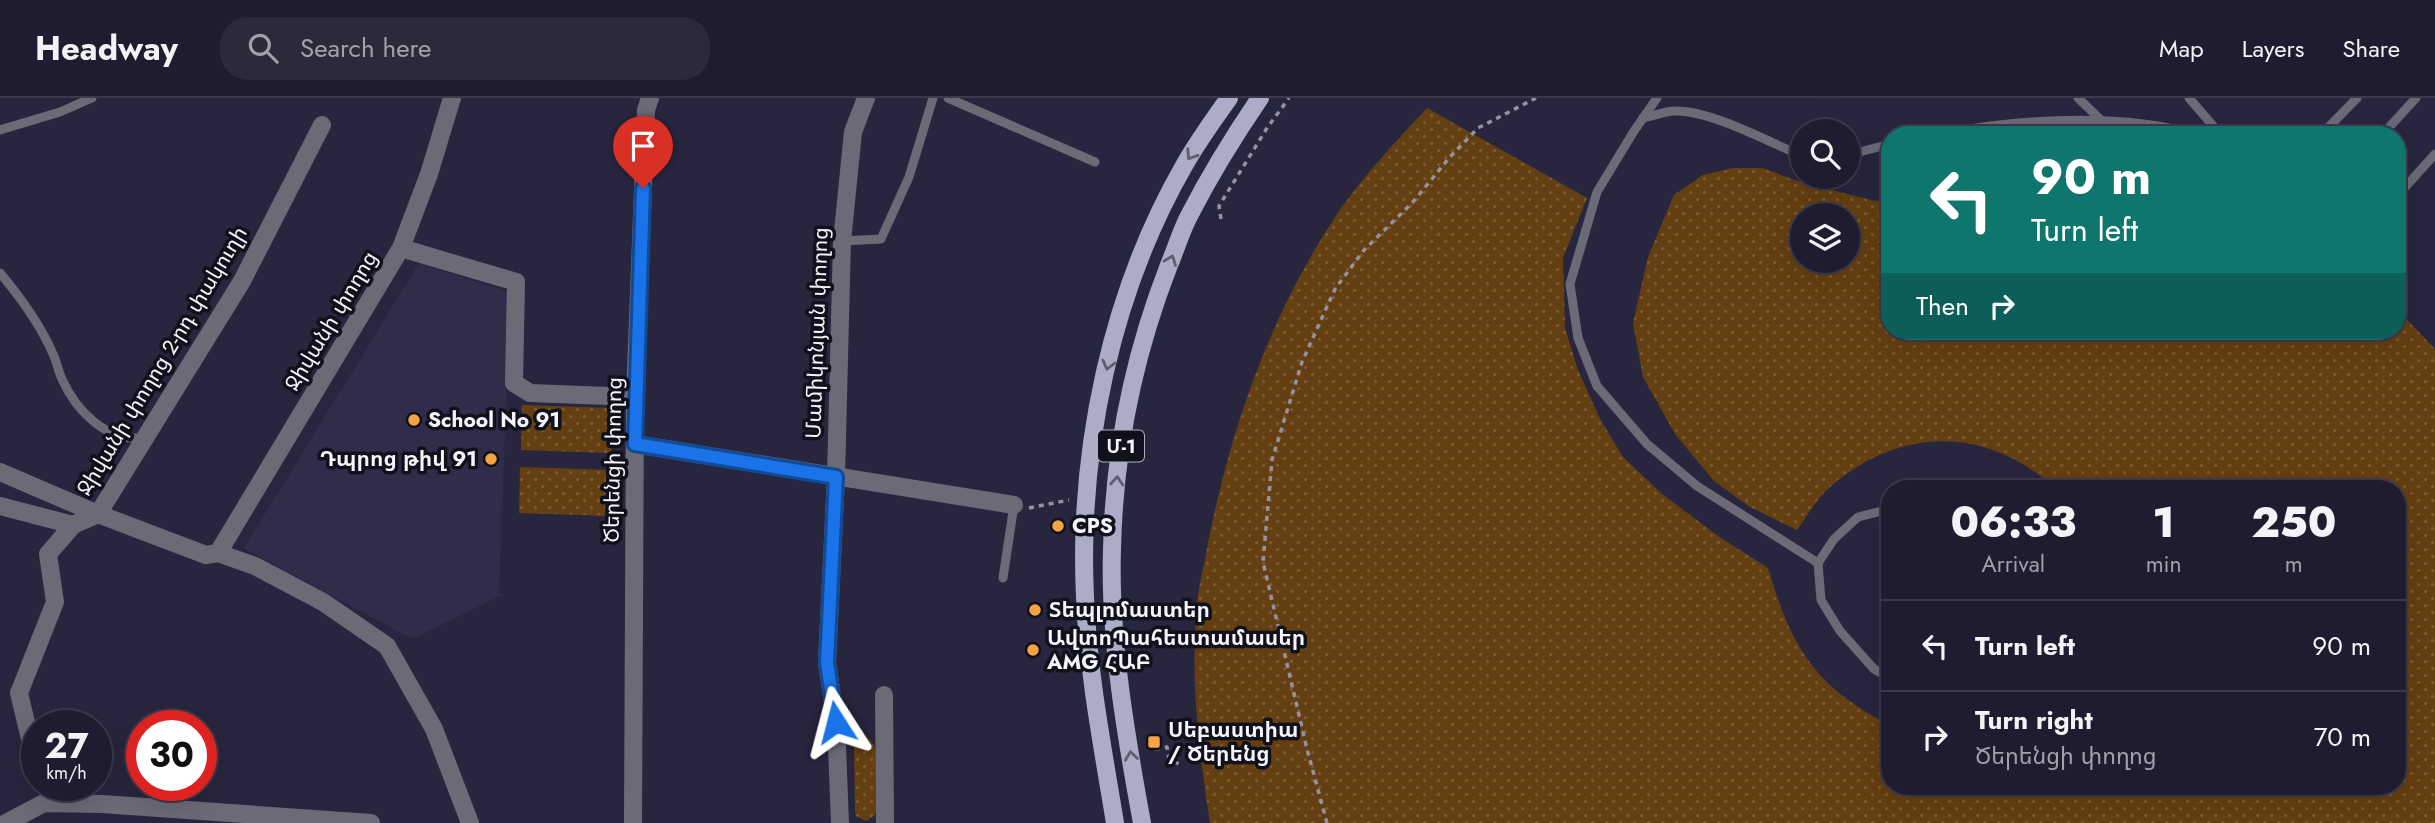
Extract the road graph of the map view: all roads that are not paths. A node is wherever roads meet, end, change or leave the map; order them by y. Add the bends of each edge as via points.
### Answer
1 (92, 98) edge
2 (452, 98) edge
3 (650, 98) edge
4 (866, 98) edge
5 (933, 98) edge
6 (948, 98) edge
7 (1229, 98) edge
8 (1260, 98) edge
9 (1657, 98) edge
10 (2078, 98) edge
11 (2189, 98) edge
12 (2357, 98) edge
13 (2416, 98) edge
14 (1643, 118) junction
15 (2101, 120) junction
16 (322, 125) dead end
17 (2002, 126) edge
18 (2156, 126) edge
19 (2213, 126) edge
20 (2330, 126) edge
21 (2390, 126) edge
22 (0, 130) edge
23 (1881, 146) edge
24 (1790, 151) edge
25 (1860, 152) edge
26 (2435, 155) edge
27 (1096, 162) dead end
28 (2406, 186) edge
29 (842, 241) junction
30 (401, 248) junction
31 (0, 273) edge
32 (635, 397) junction
33 (145, 438) junction
34 (635, 444) junction
35 (0, 472) edge
36 (836, 477) junction
37 (1014, 505) joint
38 (0, 506) edge
39 (1881, 511) edge
40 (98, 514) junction
41 (73, 525) junction
42 (218, 553) junction
43 (1818, 563) junction
44 (1003, 578) dead end
45 (1881, 673) edge
46 (884, 695) dead end
47 (23, 710) edge
48 (33, 801) edge
49 (84, 801) edge
50 (6, 823) edge
51 (370, 823) edge
52 (470, 823) edge
53 (633, 823) edge
54 (840, 823) edge
55 (885, 823) edge
56 (1115, 823) edge
57 (1142, 823) edge

1 - 22 lane
2 - 30 street, Ջիվանի փողոց
3 - 32 street, Ծերենցի փողոց
4 - 29 street, Մամիկոնյան փողոց via 853,132
5 - 29 lane via 909,177 881,239
6 - 27 lane
7 -> 56 main road, Մ-1 via 1185,164 1153,226 1119,323 1097,414 1085,499 1085,598
57 -> 8 main road, Մ-1 via 1113,617 1112,549 1121,442 1156,300 1188,218
9 - 14 lane
10 - 15 lane
11 - 19 lane
12 - 20 lane
13 - 21 lane
14 - 24 lane via 1675,111 1704,117 1730,123
14 - 43 lane via 1597,192 1570,284 1578,338 1597,386 1647,444 1697,486
15 - 17 lane
15 - 18 lane
16 - 33 street, Ջիվանի փողոց 2-րդ փակուղի via 242,281
23 - 25 lane
26 - 28 lane
29 - 36 street, Մամիկոնյան փողոց
30 - 32 street via 516,282 514,383 530,393
30 - 42 street, Ջիվանի փողոց
31 - 33 lane via 23,300 54,354 62,380 86,415 121,438
32 - 34 street, Ծերենցի փողոց
33 - 40 street, Ջիվանի փողոց 2-րդ փակուղի
34 - 36 street
34 - 53 street, Ծերենցի փողոց
35 - 40 street
36 - 37 street
36 - 54 street, Մամիկոնյան փողոց via 827,663 836,722
37 - 44 lane
38 - 41 street
39 - 43 lane via 1858,517 1834,538
40 - 41 street, Ջիվանի փողոց 2-րդ փակուղի
40 - 42 street via 206,555
41 - 47 street, Ջիվանի փողոց 2-րդ փակուղի via 48,554 55,602 19,693
42 - 52 street via 255,566 323,602 387,646 434,729
43 - 45 lane via 1821,600 1840,631
46 - 55 street
48 - 50 street
49 - 51 street

